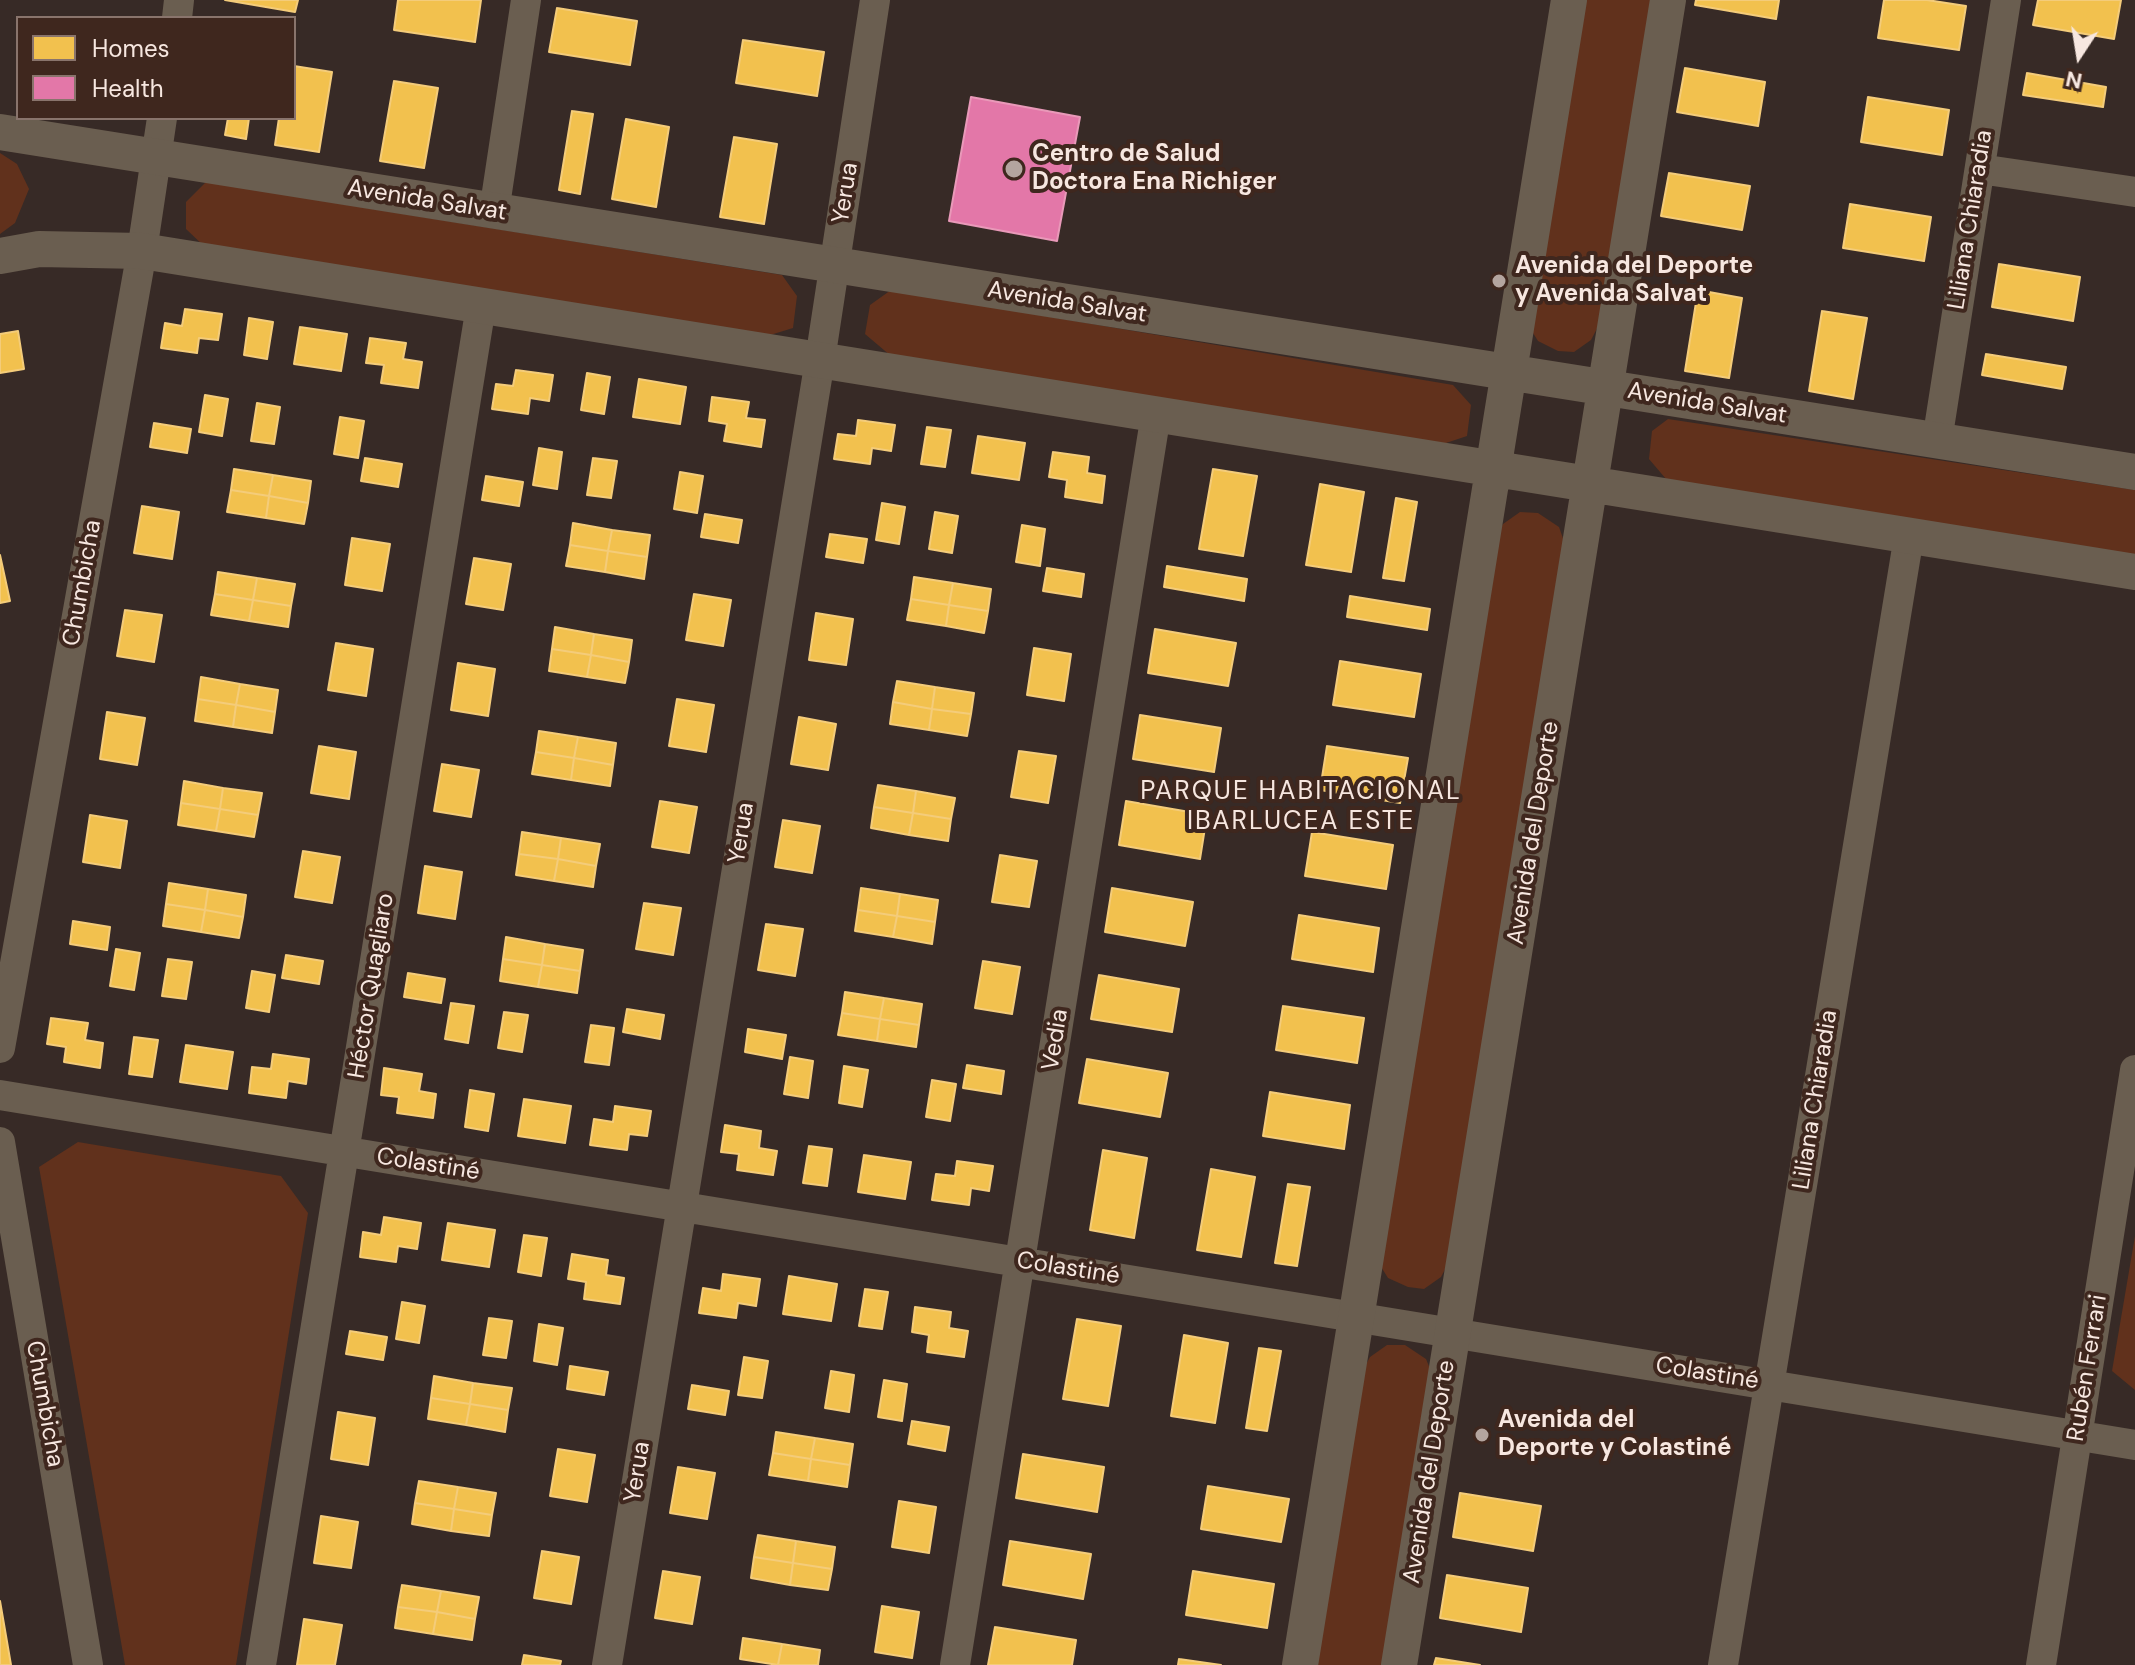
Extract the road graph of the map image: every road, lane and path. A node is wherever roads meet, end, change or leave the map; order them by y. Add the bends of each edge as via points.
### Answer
1 (526, 0) edge
2 (875, 0) edge
3 (1569, 0) edge
4 (1668, 0) edge
5 (2006, 0) edge
6 (162, 120) edge
7 (0, 132) edge
8 (156, 158) junction
9 (1980, 169) junction
10 (2135, 192) edge
11 (494, 212) junction
12 (142, 251) junction
13 (0, 256) edge
14 (835, 266) junction
15 (481, 306) junction
16 (820, 360) junction
17 (1509, 373) junction
18 (1605, 388) junction
19 (1156, 414) junction
20 (1937, 441) junction
21 (1493, 469) junction
22 (2135, 472) edge
23 (1590, 485) junction
24 (1909, 536) junction
25 (2135, 572) edge
26 (0, 1048) edge
27 (2135, 1070) edge
28 (0, 1095) edge
29 (0, 1142) edge
30 (346, 1152) junction
31 (680, 1206) junction
32 (1020, 1261) junction
33 (1357, 1316) junction
34 (1452, 1332) junction
35 (1769, 1385) junction
36 (2077, 1435) junction
37 (2135, 1445) edge
38 (88, 1665) edge
39 (261, 1665) edge
40 (607, 1665) edge
41 (955, 1665) edge
42 (1300, 1665) edge
43 (1399, 1665) edge
44 (1723, 1665) edge
45 (2041, 1665) edge

1 - 11 street
2 - 14 street, Yerua
3 - 17 street
4 - 18 street, Avenida del Deporte
5 - 9 street, Liliana Chiaradia
6 - 8 street, Chumbicha
7 - 8 street, Avenida Salvat
8 - 11 street, Avenida Salvat
8 - 12 street, Chumbicha
9 - 10 street
9 - 20 street, Liliana Chiaradia
11 - 14 street, Avenida Salvat
12 - 13 street via 39,249
12 - 15 street
12 - 26 street, Chumbicha
14 - 16 street, Yerua
14 - 17 street, Avenida Salvat
15 - 16 street
15 - 30 street, Héctor Quagliaro
16 - 19 street
16 - 31 street, Yerua
17 - 18 street, Avenida Salvat
17 - 21 street
18 - 20 street, Avenida Salvat
18 - 23 street, Avenida del Deporte
19 - 21 street
19 - 32 street, Vedia
20 - 22 street, Avenida Salvat
21 - 23 street
21 - 33 street
23 - 24 street
23 - 34 street, Avenida del Deporte
24 - 25 street
24 - 35 street, Liliana Chiaradia
27 - 36 street, Rubén Ferrari
28 - 30 street, Colastiné
29 - 38 street, Chumbicha
30 - 31 street, Colastiné
30 - 39 street, Héctor Quagliaro
31 - 32 street, Colastiné
31 - 40 street, Yerua
32 - 33 street, Colastiné
32 - 41 street, Vedia
33 - 34 street, Colastiné
33 - 42 street
34 - 35 street, Colastiné
34 - 43 street, Avenida del Deporte
35 - 36 street, Colastiné
35 - 44 street, Liliana Chiaradia
36 - 37 street, Colastiné
36 - 45 street, Rubén Ferrari

